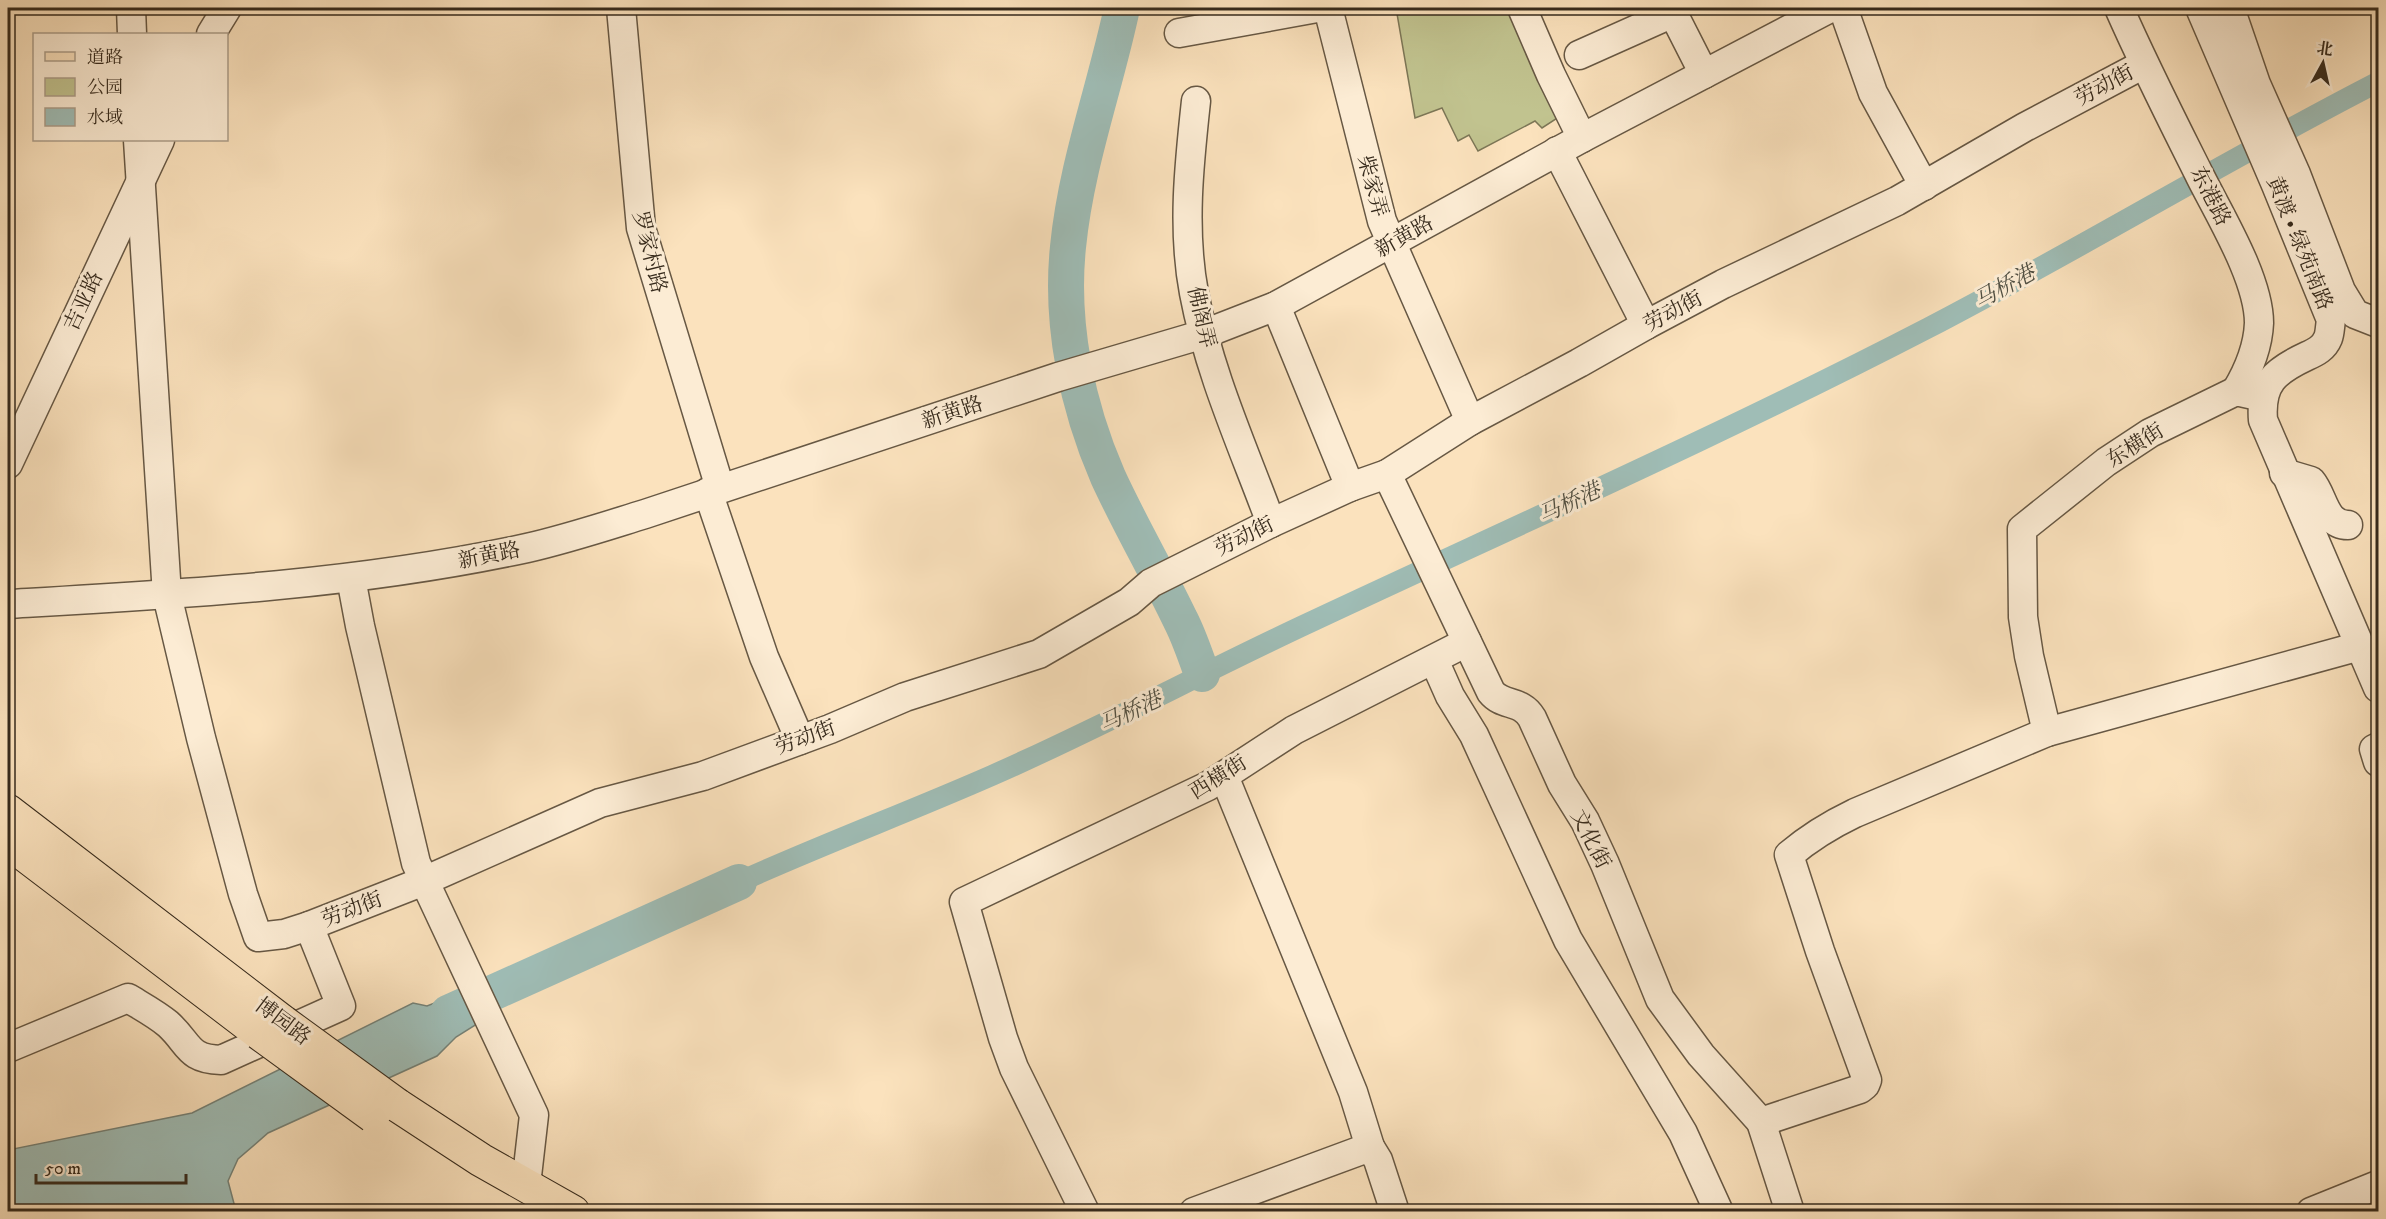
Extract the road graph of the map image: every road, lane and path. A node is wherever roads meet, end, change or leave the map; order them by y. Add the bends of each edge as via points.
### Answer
1 (131, 8) edge
2 (227, 8) edge
3 (621, 8) edge
4 (1317, 8) edge
5 (1328, 8) edge
6 (1522, 8) edge
7 (1830, 8) edge
8 (1843, 8) edge
9 (2119, 8) edge
10 (2200, 8) edge
11 (2230, 8) edge
12 (132, 33) edge
13 (212, 33) edge
14 (1179, 33) dead end
15 (1579, 55) dead end
16 (2144, 64) junction
17 (1704, 74) junction
18 (2247, 89) junction
19 (1196, 101) dead end
20 (1582, 138) junction
21 (138, 141) edge
22 (160, 141) edge
23 (1557, 151) junction
24 (140, 180) junction
25 (2286, 180) junction
26 (1924, 186) junction
27 (1390, 244) junction
28 (1276, 306) junction
29 (2379, 322) edge
30 (1646, 325) junction
31 (1204, 334) junction
32 (2249, 394) junction
33 (1470, 421) junction
34 (8, 464) edge
35 (2284, 473) junction
36 (1387, 474) junction
37 (1350, 487) junction
38 (714, 490) junction
39 (1271, 523) junction
40 (2348, 525) dead end
41 (351, 578) junction
42 (167, 595) junction
43 (8, 604) edge
44 (1467, 642) junction
45 (2360, 646) junction
46 (1434, 660) junction
47 (2379, 688) edge
48 (2047, 732) junction
49 (800, 740) junction
50 (2379, 747) edge
51 (2379, 762) edge
52 (1224, 776) junction
53 (8, 811) edge
54 (8, 842) edge
55 (424, 881) junction
56 (309, 926) junction
57 (271, 1027) junction
58 (8, 1048) edge
59 (1761, 1122) junction
60 (1370, 1148) junction
61 (2379, 1185) edge
62 (526, 1198) edge
63 (573, 1212) edge
64 (1085, 1212) edge
65 (1194, 1212) edge
66 (1395, 1212) edge
67 (1719, 1212) edge
68 (1790, 1212) edge
69 (2312, 1212) edge

1 - 12 street
2 - 13 street
3 - 38 street, 罗家村路 via 640,228
4 - 14 street
5 - 27 street, 柴家弄
6 - 20 street
7 - 17 street, 新黄路
8 - 26 street via 1873,93
9 - 16 street, 东港路
10 - 18 street, 黄渡 • 绿苑南路
11 - 18 street, 黄渡 • 绿苑南路
15 - 17 street via 1673,13
16 - 26 street, 劳动街
16 - 32 street, 东港路 via 2234,243 2255,296 2259,323
17 - 20 street, 新黄路
18 - 25 street, 黄渡 • 绿苑南路
19 - 31 street, 佛阁弄 via 1189,160 1188,226 1194,293
20 - 23 street, 新黄路
21 - 24 street
22 - 24 street, 吉亚路
23 - 27 street, 新黄路
23 - 30 street
24 - 34 street, 吉亚路
24 - 42 street
25 - 29 street, 黄渡 • 绿苑南路 via 2355,314
25 - 32 street, 黄渡 • 绿苑南路 via 2331,320 2329,338 2320,350 2291,364
26 - 30 street, 劳动街
27 - 28 street, 新黄路
27 - 33 street, 柴家弄
28 - 31 street, 新黄路
28 - 37 street
30 - 33 street, 劳动街
31 - 38 street, 新黄路 via 1058,377
31 - 39 street, 佛阁弄 via 1231,420
32 - 35 street
32 - 48 street, 东横街 via 2132,444 2022,529 2025,637
33 - 36 street, 劳动街
35 - 40 street via 2311,482 2332,520
35 - 45 street
36 - 37 street, 劳动街
36 - 44 street, 文化街
37 - 39 street, 劳动街
38 - 41 street, 新黄路 via 579,535 474,559
38 - 49 street, 罗家村路 via 767,666
39 - 49 street, 劳动街 via 1159,579 1129,602 1039,654 905,697
41 - 42 street, 新黄路
41 - 55 street via 411,844
42 - 43 street, 新黄路
42 - 56 street, 劳动街 via 207,762 258,937
44 - 46 street, 西横街
44 - 59 street, 文化街 via 1496,699 1520,705 1532,718 1562,784 1585,821 1660,999 1701,1054
45 - 47 street
45 - 48 street
46 - 52 street, 西横街 via 1294,730
46 - 67 street via 1474,735 1568,940 1683,1133
48 - 59 street via 1826,826 1789,855 1867,1080 1860,1089
49 - 55 street, 劳动街 via 703,776 600,803
50 - 51 street via 2374,749
52 - 60 street via 1353,1092
52 - 64 street, 西横街 via 964,903 1014,1068
53 - 57 main road, 博园路
54 - 57 main road, 博园路
55 - 56 street, 劳动街
55 - 62 street via 534,1115
56 - 58 street via 341,1006 221,1060 195,1054 170,1026 128,998
57 - 62 main road, 博园路, bridge via 385,1111 481,1160
59 - 68 street, 文化街
60 - 65 street
60 - 66 street via 1378,1160
61 - 69 street
62 - 63 main road, 博园路

